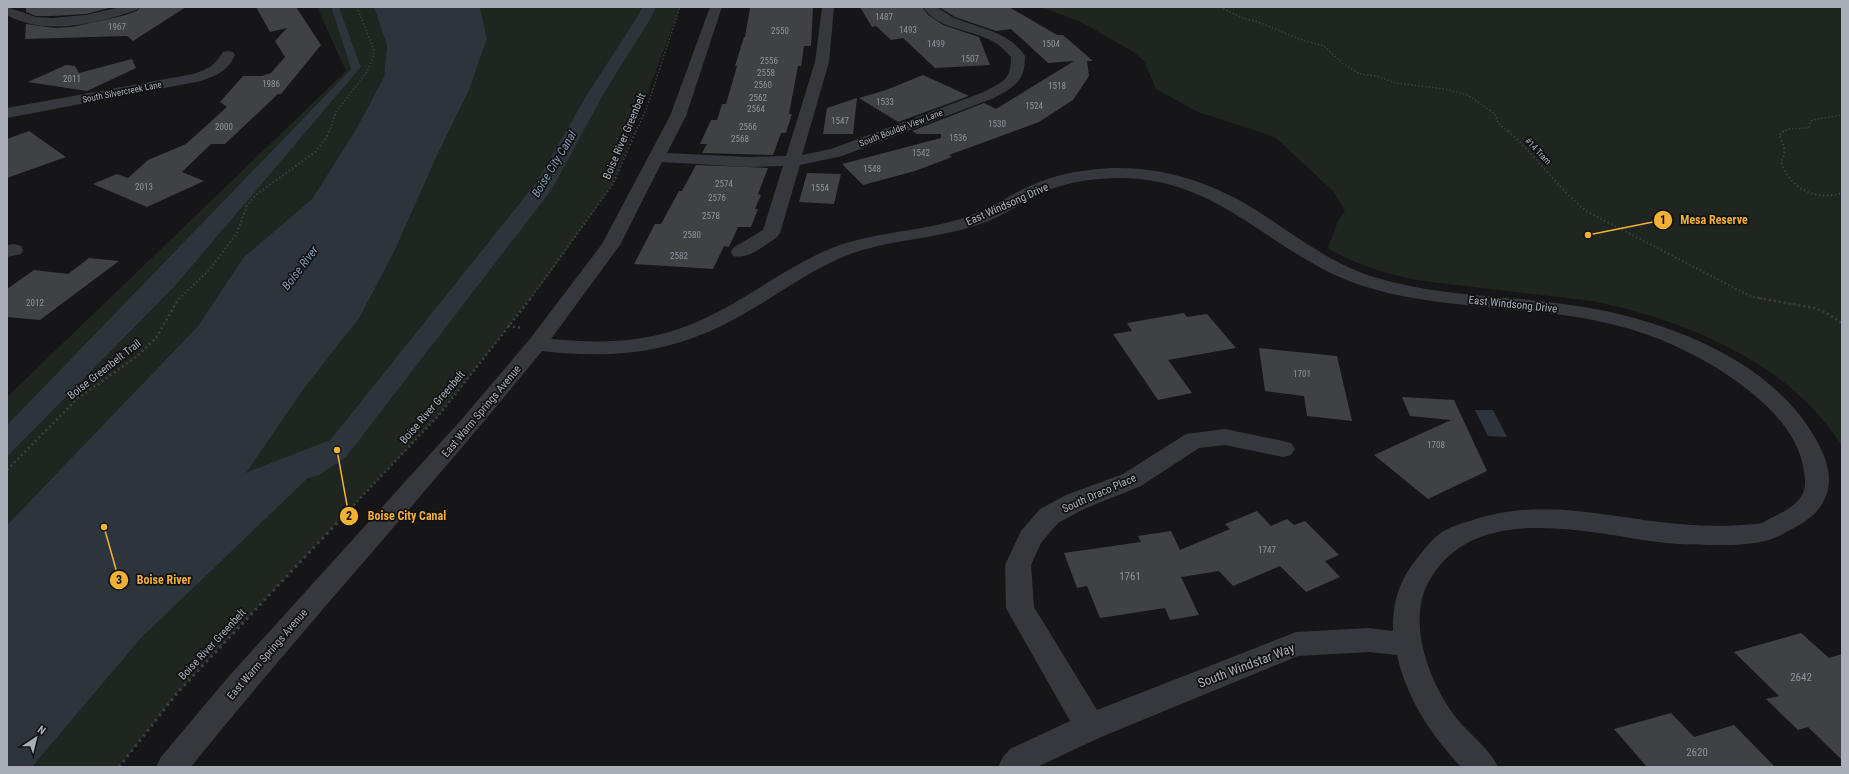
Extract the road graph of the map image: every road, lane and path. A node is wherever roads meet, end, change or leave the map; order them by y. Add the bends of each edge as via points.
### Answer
1 (133, 7) edge
2 (357, 7) edge
3 (680, 7) edge
4 (716, 7) edge
5 (828, 7) edge
6 (929, 7) edge
7 (1220, 7) edge
8 (7, 10) edge
9 (228, 55) dead end
10 (7, 113) edge
11 (1842, 115) edge
12 (656, 157) junction
13 (793, 162) junction
14 (1842, 193) edge
15 (740, 252) dead end
16 (1842, 323) edge
17 (508, 326) junction
18 (531, 337) junction
19 (1283, 450) dead end
20 (7, 470) edge
21 (1409, 646) junction
22 (1090, 727) junction
23 (119, 767) edge
24 (172, 767) edge
25 (1014, 767) edge
26 (1482, 767) edge

1 - 8 street via 98,17 62,22 30,21
2 - 20 path, Boise Greenbelt Trail via 374,50 373,58 367,72 336,112 327,137 315,152 257,194 247,205 237,233 210,269 181,295 156,338 136,357 77,399
3 - 17 path, Boise River Greenbelt via 647,107 613,184 549,275
4 - 12 street, East Warm Springs Avenue via 678,116
5 - 13 street via 822,62
6 - 13 street, South Boulder View Lane via 944,18 991,35 1006,44 1018,56 1018,71 1009,83 989,95 836,153
7 - 16 path, #14 Tram via 1245,19 1324,46 1343,64 1360,74 1468,95 1495,114 1498,123 1525,146 1586,211 1748,295 1814,308
9 - 10 street, South Silvercreek Lane via 225,64 214,72 196,78
11 - 14 path via 1814,119 1810,122 1809,128 1784,130 1779,135 1786,149 1781,162 1789,180 1800,187 1822,194
12 - 13 street, South Boulder View Lane
12 - 18 street, East Warm Springs Avenue via 611,245
13 - 15 street via 771,233
17 - 18 path
17 - 23 path, Boise River Greenbelt via 439,415 178,692
18 - 21 street, East Windsong Drive via 596,350 653,344 684,336 711,324 835,253 868,242 945,230 981,218 1042,186 1072,177 1109,174 1149,175 1206,190 1231,203 1326,264 1379,286 1610,318 1688,344 1722,362 1779,404 1801,431 1811,450 1816,470 1816,492 1805,510 1766,532 1703,537 1530,518 1482,525 1450,540 1422,569 1409,595 1405,621
18 - 24 street, East Warm Springs Avenue via 469,426 240,684
19 - 22 street, South Draco Place via 1226,436 1194,440 1132,480 1075,502 1049,516 1030,538 1018,565 1020,608
21 - 22 street, South Windstar Way via 1369,640 1296,644
21 - 26 street, East Windsong Drive via 1422,690 1442,724
22 - 25 street, South Windstar Way via 1021,759

